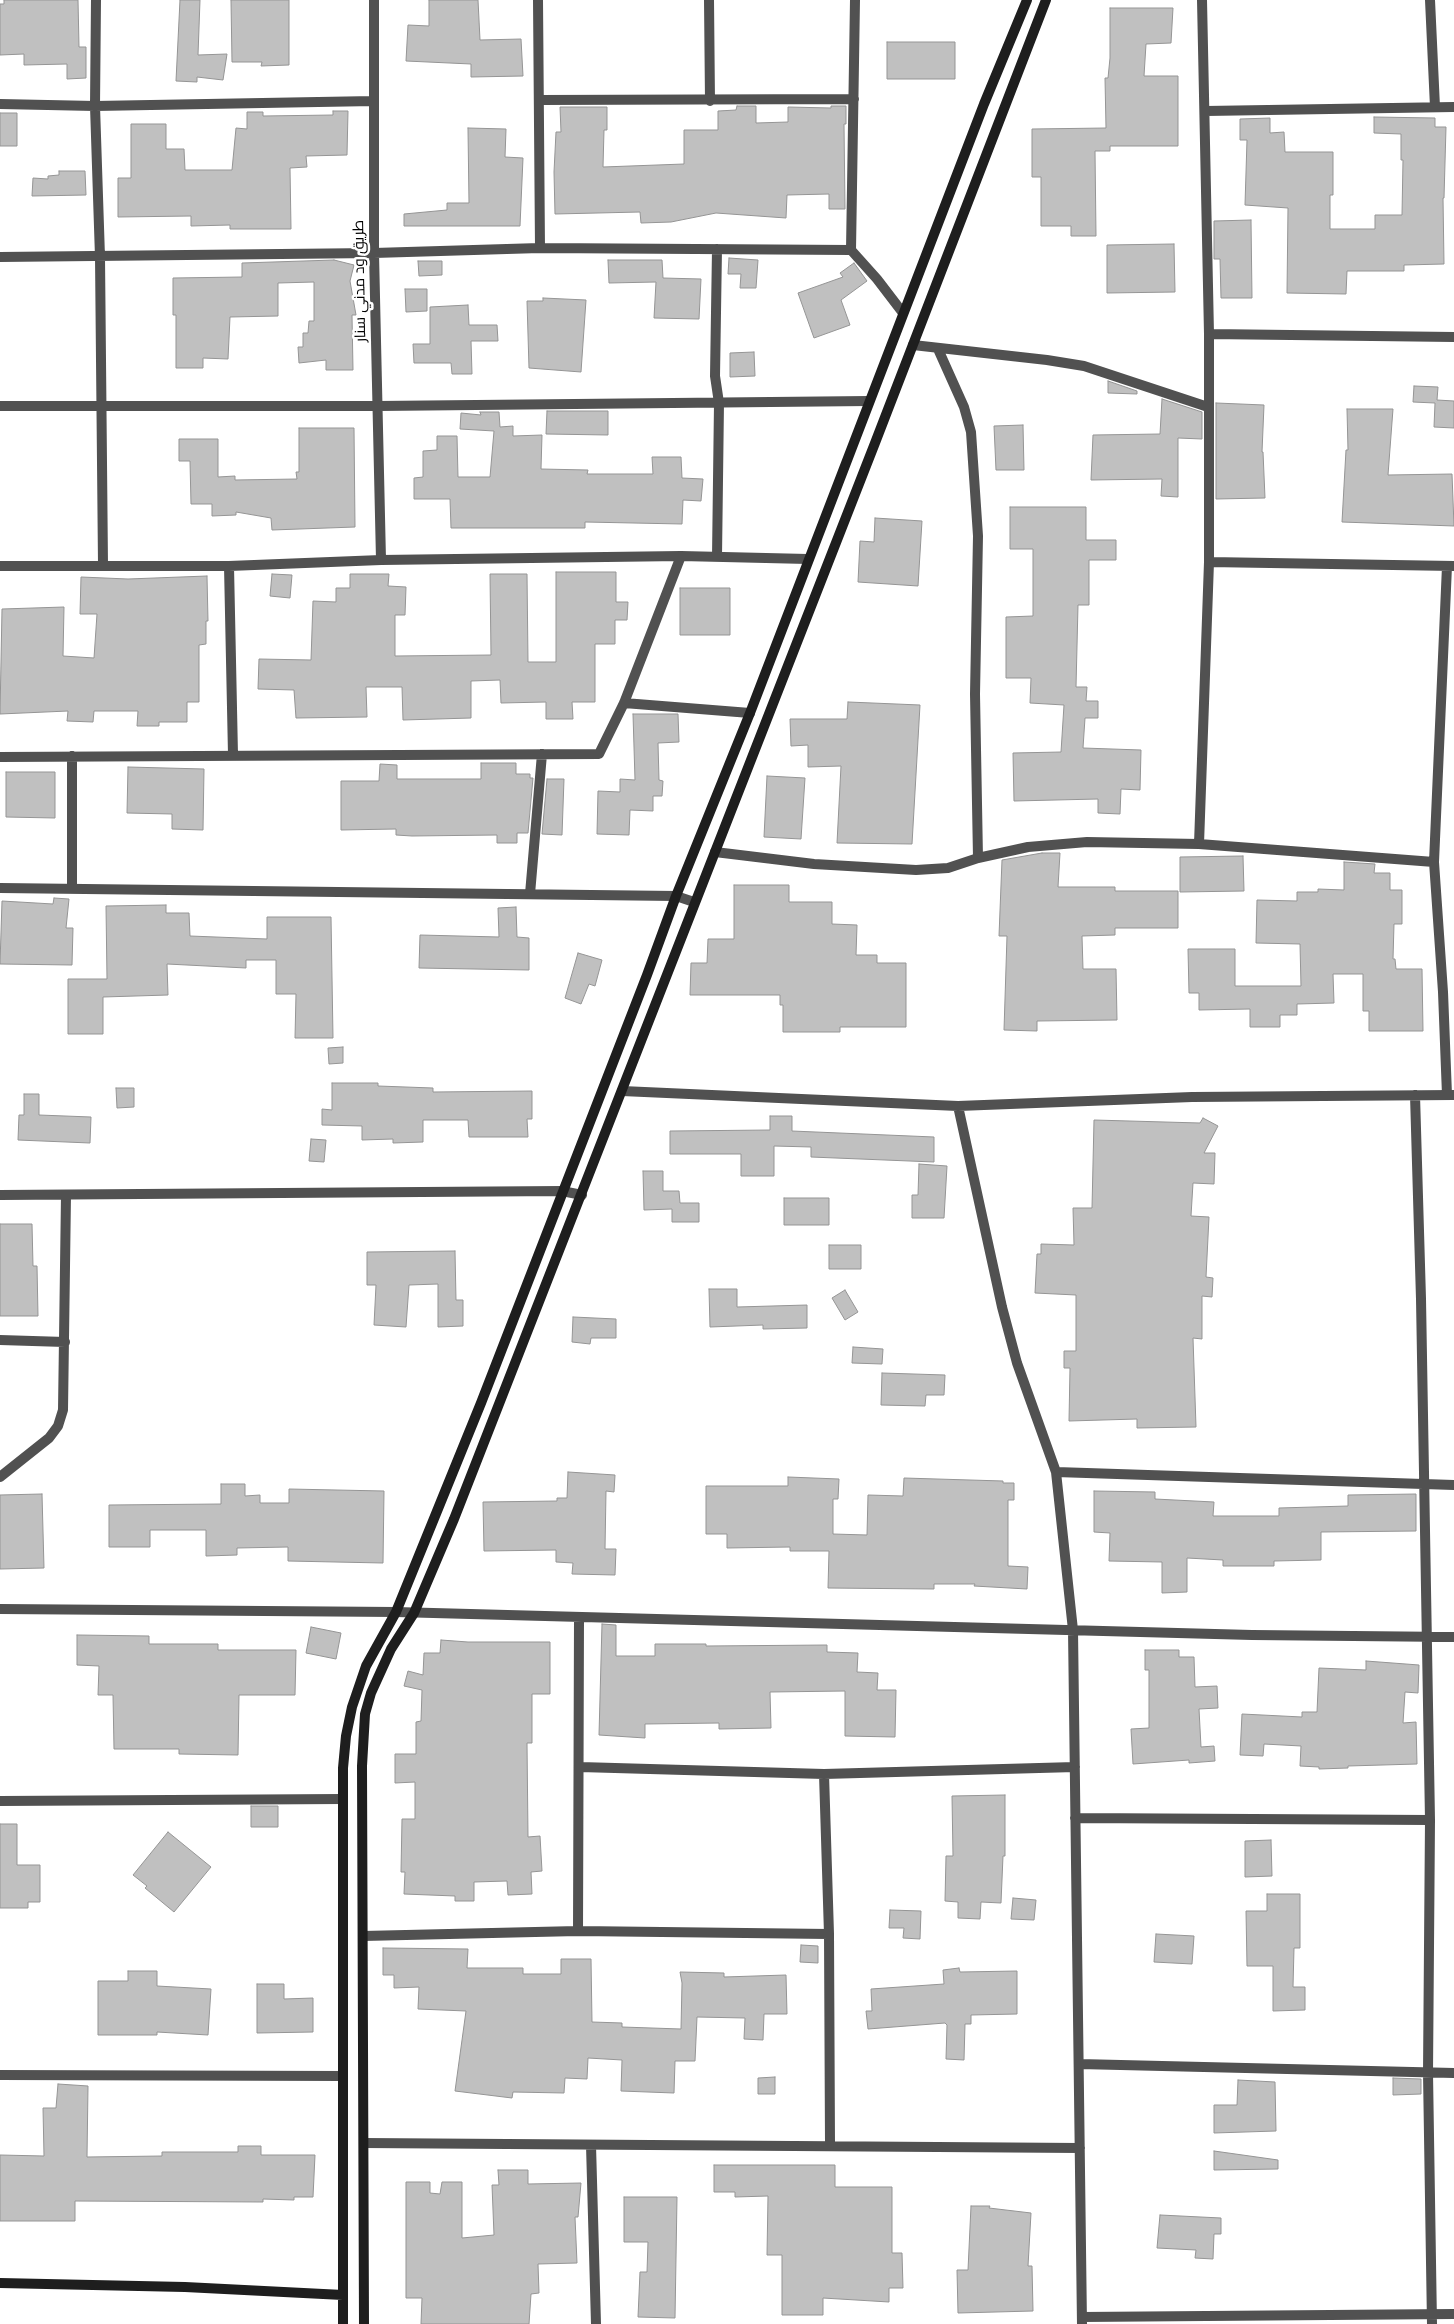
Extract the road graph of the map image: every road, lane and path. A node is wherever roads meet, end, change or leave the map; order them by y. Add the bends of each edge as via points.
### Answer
1 (96, 0) edge
2 (374, 0) edge
3 (538, 0) edge
4 (709, 0) edge
5 (855, 0) edge
6 (1027, 0) edge
7 (1046, 0) edge
8 (1202, 0) edge
9 (1430, 0) edge
10 (854, 99) junction
11 (539, 100) junction
12 (374, 101) junction
13 (710, 101) junction
14 (0, 104) edge
15 (95, 106) junction
16 (1435, 107) junction
17 (1454, 107) edge
18 (1206, 111) junction
19 (540, 248) junction
20 (717, 249) junction
21 (851, 250) junction
22 (374, 254) junction
23 (0, 257) edge
24 (100, 257) junction
25 (903, 313) junction
26 (1209, 334) junction
27 (1454, 337) edge
28 (913, 345) junction
29 (938, 349) junction
30 (869, 401) junction
31 (720, 403) junction
32 (0, 406) edge
33 (102, 406) junction
34 (378, 406) junction
35 (1208, 407) junction
36 (681, 556) junction
37 (717, 556) junction
38 (808, 559) junction
39 (381, 560) junction
40 (1209, 562) junction
41 (103, 565) junction
42 (0, 566) edge
43 (229, 566) junction
44 (1450, 566) edge
45 (624, 703) junction
46 (750, 713) junction
47 (233, 754) junction
48 (542, 754) junction
49 (72, 756) junction
50 (0, 757) edge
51 (1199, 844) junction
52 (715, 852) junction
53 (978, 858) junction
54 (1434, 862) junction
55 (0, 888) edge
56 (72, 889) junction
57 (530, 894) junction
58 (676, 896) junction
59 (694, 902) junction
60 (622, 1092) junction
61 (1415, 1095) junction
62 (1450, 1095) edge
63 (958, 1106) junction
64 (562, 1191) junction
65 (0, 1195) edge
66 (66, 1195) junction
67 (582, 1195) junction
68 (0, 1340) edge
69 (64, 1342) junction
70 (1056, 1472) junction
71 (0, 1477) edge
72 (1424, 1484) junction
73 (1454, 1485) edge
74 (0, 1609) edge
75 (396, 1612) junction
76 (414, 1613) junction
77 (579, 1617) junction
78 (1073, 1630) junction
79 (1427, 1637) junction
80 (1454, 1637) edge
81 (580, 1767) junction
82 (1075, 1768) junction
83 (824, 1774) junction
84 (343, 1798) junction
85 (0, 1801) edge
86 (1075, 1818) junction
87 (1430, 1820) junction
88 (578, 1931) junction
89 (829, 1934) junction
90 (363, 1936) junction
91 (1079, 2064) junction
92 (1454, 2072) edge
93 (1428, 2073) junction
94 (0, 2075) edge
95 (343, 2076) junction
96 (364, 2143) junction
97 (591, 2145) junction
98 (830, 2145) junction
99 (1080, 2148) junction
100 (0, 2283) edge
101 (343, 2295) junction
102 (1454, 2314) edge
103 (1082, 2320) edge
104 (1432, 2320) edge
105 (344, 2324) edge
106 (364, 2324) edge
107 (596, 2324) edge

1 - 15 street
2 - 12 street, طريق ود مدني سنار
3 - 11 street
4 - 13 street
5 - 10 street
6 - 25 street
7 - 28 street
8 - 18 street
9 - 16 street
10 - 13 street
10 - 21 street
11 - 13 street
11 - 19 street
12 - 15 street
12 - 22 street, طريق ود مدني سنار
14 - 15 street
15 - 24 street
16 - 17 street
16 - 18 street
18 - 26 street
19 - 20 street
19 - 22 street
20 - 21 street
20 - 31 street via 716,376
21 - 25 street
22 - 24 street
22 - 34 street, طريق ود مدني سنار
23 - 24 street
24 - 33 street
25 - 30 street
26 - 27 street
26 - 35 street
28 - 29 street
28 - 52 street
29 - 35 street via 1084,366
29 - 53 street via 964,407 971,432 978,536 975,694
30 - 31 street
30 - 38 street
31 - 34 street
31 - 37 street
32 - 33 street
33 - 34 street
33 - 41 street
34 - 39 street, طريق ود مدني سنار
35 - 40 street
36 - 37 street
36 - 39 street
36 - 45 street
37 - 38 street
38 - 46 street
39 - 43 street
40 - 44 street
40 - 51 street
41 - 42 street
41 - 43 street
43 - 47 street
44 - 54 street
45 - 46 street
45 - 48 street via 599,754
46 - 58 street
47 - 48 street
47 - 49 street
48 - 57 street
49 - 50 street
49 - 56 street
51 - 53 street via 1087,842 1028,847
51 - 54 street
52 - 53 street via 814,864 916,870 948,868
52 - 59 street
54 - 62 street
55 - 56 street
56 - 57 street
57 - 58 street
58 - 59 street
58 - 64 street
59 - 60 street
60 - 63 street
60 - 67 street
61 - 62 street
61 - 63 street via 1192,1096
61 - 72 street
63 - 70 street via 1002,1308 1017,1363
64 - 66 street
64 - 67 street
64 - 75 street
65 - 66 street
66 - 69 street
67 - 76 street
68 - 69 street
69 - 71 street via 63,1410 58,1426 49,1438
70 - 72 street
70 - 78 street
72 - 73 street
72 - 79 street
74 - 75 street
75 - 76 street
75 - 84 street via 366,1666 352,1707 346,1736
76 - 77 street
76 - 90 street via 391,1649 365,1714 362,1766
77 - 78 street
77 - 81 street
78 - 79 street
78 - 82 street
79 - 80 street
79 - 87 street
81 - 83 street
81 - 88 street
82 - 83 street
82 - 86 street
83 - 89 street
84 - 85 street
84 - 95 street
86 - 87 street
86 - 91 street
87 - 93 street
88 - 89 street
88 - 90 street
89 - 98 street
90 - 96 street
91 - 93 street
91 - 99 street
92 - 93 street
93 - 104 street
94 - 95 street
95 - 101 street
96 - 97 street
96 - 106 street
97 - 98 street
97 - 107 street
98 - 99 street
99 - 103 street
100 - 101 street
101 - 105 street
102 - 104 street
103 - 104 street

